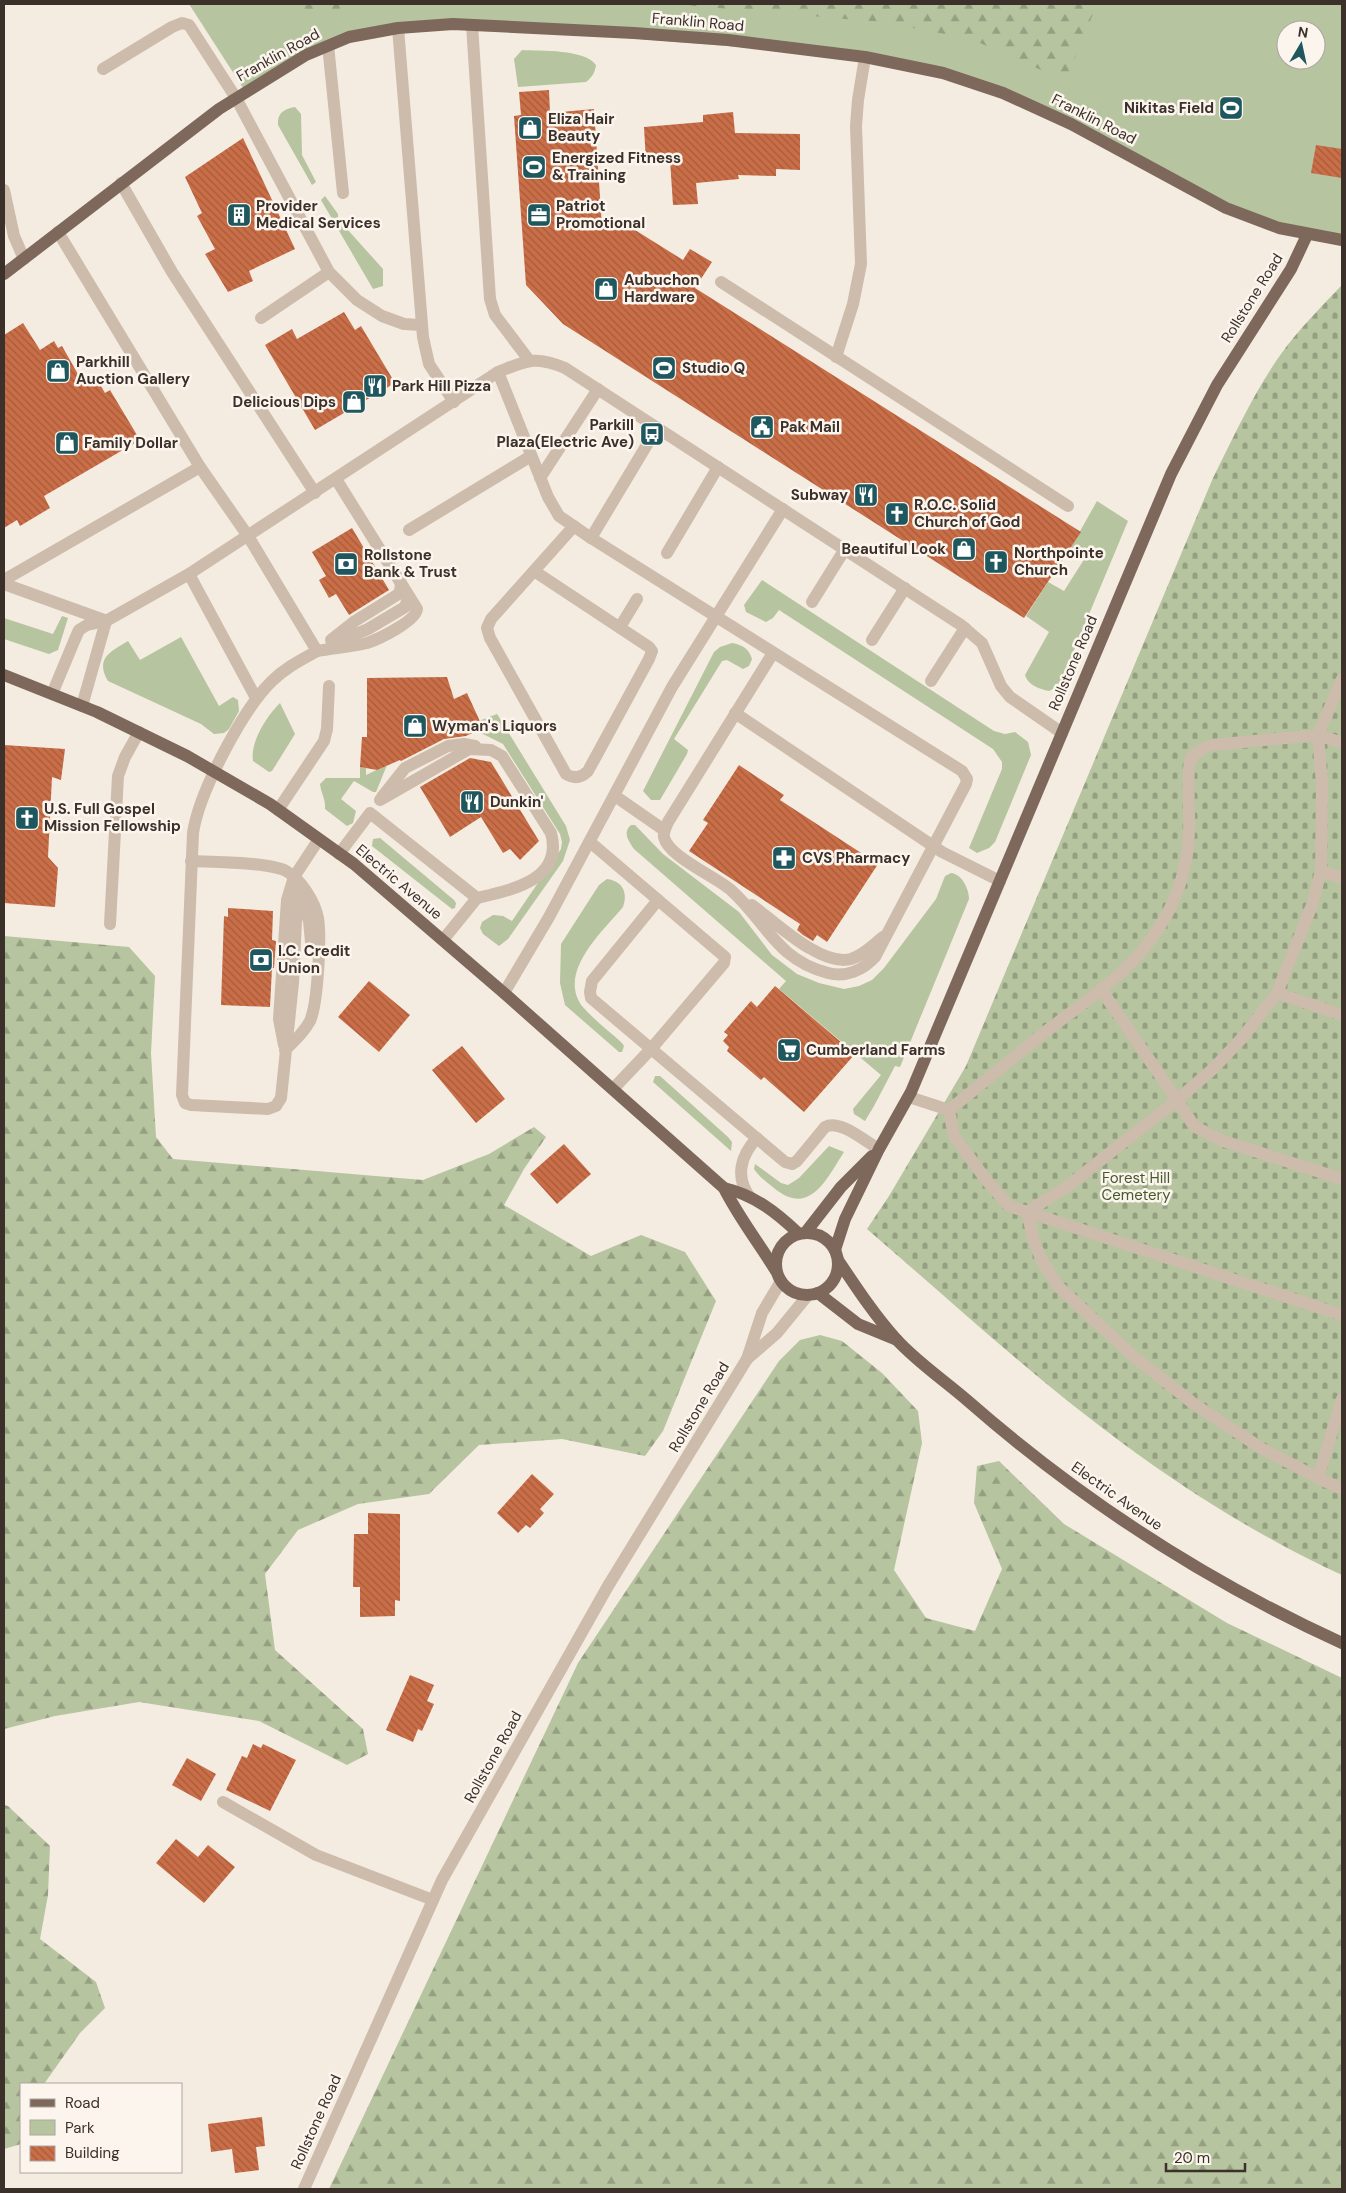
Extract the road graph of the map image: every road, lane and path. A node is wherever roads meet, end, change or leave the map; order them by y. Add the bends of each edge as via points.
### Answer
1 (472, 25) junction
2 (398, 28) junction
3 (328, 45) junction
4 (865, 57) junction
5 (102, 69) dead end
6 (236, 98) junction
7 (120, 183) junction
8 (4, 190) edge
9 (343, 193) dead end
10 (58, 232) junction
11 (1307, 235) junction
12 (1342, 240) edge
13 (24, 259) junction
14 (329, 272) junction
15 (4, 274) edge
16 (721, 282) dead end
17 (261, 318) dead end
18 (421, 325) junction
19 (836, 357) junction
20 (529, 360) junction
21 (498, 372) junction
22 (598, 389) junction
23 (454, 402) junction
24 (657, 428) junction
25 (532, 456) junction
26 (200, 467) junction
27 (718, 467) junction
28 (540, 478) junction
29 (336, 479) junction
30 (315, 493) junction
31 (1068, 506) dead end
32 (783, 509) junction
33 (574, 526) junction
34 (409, 530) dead end
35 (248, 536) junction
36 (591, 538) junction
37 (845, 549) junction
38 (667, 553) dead end
39 (534, 571) junction
40 (189, 574) junction
41 (4, 580) edge
42 (4, 584) edge
43 (403, 588) junction
44 (905, 588) junction
45 (637, 599) dead end
46 (812, 602) dead end
47 (715, 617) junction
48 (106, 621) junction
49 (620, 628) junction
50 (965, 628) junction
51 (872, 640) dead end
52 (317, 651) junction
53 (773, 653) junction
54 (4, 675) edge
55 (1342, 678) edge
56 (931, 681) dead end
57 (329, 686) dead end
58 (52, 694) junction
59 (256, 698) junction
60 (82, 706) junction
61 (735, 713) junction
62 (139, 732) junction
63 (1062, 733) junction
64 (1318, 735) junction
65 (1342, 743) edge
66 (214, 772) junction
67 (615, 796) junction
68 (278, 810) junction
69 (370, 813) junction
70 (664, 830) junction
71 (320, 839) junction
72 (590, 842) junction
73 (935, 847) junction
74 (339, 854) junction
75 (191, 861) junction
76 (1320, 871) junction
77 (294, 876) junction
78 (1342, 878) edge
79 (1000, 881) junction
80 (732, 890) junction
81 (478, 898) junction
82 (658, 900) junction
83 (110, 924) dead end
84 (888, 934) junction
85 (443, 940) junction
86 (1102, 991) junction
87 (504, 993) junction
88 (1277, 993) junction
89 (1342, 1015) edge
90 (651, 1049) junction
91 (286, 1050) junction
92 (613, 1089) junction
93 (908, 1098) junction
94 (1177, 1100) junction
95 (949, 1110) junction
96 (757, 1138) junction
97 (878, 1148) junction
98 (1342, 1179) edge
99 (724, 1188) junction
100 (749, 1196) junction
101 (1027, 1212) junction
102 (802, 1233) junction
103 (837, 1255) junction
104 (778, 1276) junction
105 (813, 1294) junction
106 (1342, 1315) edge
107 (897, 1340) junction
108 (747, 1359) junction
109 (1342, 1398) edge
110 (1318, 1478) junction
111 (1342, 1489) edge
112 (1342, 1643) edge
113 (223, 1802) dead end
114 (433, 1900) junction
115 (304, 2189) edge

1 - 2 main road, Franklin Road
1 - 4 main road, Franklin Road via 728,40
1 - 20 street via 490,299 496,315
2 - 3 main road, Franklin Road via 349,37
2 - 18 street
3 - 6 main road, Franklin Road
3 - 9 street
4 - 11 main road, Franklin Road via 942,73 1004,93 1071,124 1226,208
4 - 19 street via 856,126 862,264 854,304
5 - 6 street via 182,23 189,25
6 - 7 main road, Franklin Road
6 - 14 street
7 - 10 main road, Franklin Road
7 - 30 street via 172,272
8 - 13 street via 14,236
10 - 13 main road, Franklin Road
10 - 26 street
11 - 12 main road
11 - 63 main road, Rollstone Road via 1291,269 1217,385 1171,474
13 - 15 main road, Franklin Road
14 - 17 street
14 - 18 street via 357,300 382,316 404,324
16 - 19 street
18 - 23 street via 429,364
19 - 31 street
20 - 21 street
20 - 22 street via 549,361
21 - 23 street
21 - 25 street
22 - 24 street
22 - 28 street
23 - 29 street
24 - 27 street
24 - 36 street
25 - 28 street
25 - 34 street
26 - 35 street
26 - 41 street
27 - 32 street
27 - 38 street
28 - 33 street via 559,516
29 - 30 street
29 - 43 street
30 - 35 street
32 - 37 street
32 - 47 street
33 - 36 street
33 - 39 street
35 - 40 street
35 - 52 street
36 - 47 street
37 - 44 street
37 - 46 street
39 - 49 street
39 - 49 street via 488,628 490,638 570,776 580,777 588,771 651,655 649,647
40 - 48 street
40 - 59 street
42 - 48 street
43 - 52 street
43 - 52 street via 416,609 412,620 368,642
44 - 50 street
44 - 51 street
45 - 49 street
47 - 53 street
47 - 67 street via 672,688
48 - 58 street via 94,622 80,630
48 - 60 street
50 - 56 street
50 - 63 street via 982,643 1001,686 1010,697
52 - 59 street via 288,667
53 - 61 street
53 - 73 street via 966,776 966,784
54 - 58 main road, Electric Avenue
55 - 64 street
57 - 68 street via 324,741
58 - 60 main road, Electric Avenue
59 - 66 street
60 - 62 main road, Electric Avenue
61 - 70 street
61 - 73 street
62 - 66 main road, Electric Avenue
62 - 83 street via 118,776
63 - 79 main road, Rollstone Road
64 - 65 street
64 - 76 street via 1322,784
64 - 86 street via 1212,745 1198,751 1190,761 1185,872 1172,905 1131,965
66 - 68 main road, Electric Avenue
66 - 75 street via 195,818
67 - 70 street
67 - 72 street
68 - 71 main road, Electric Avenue
69 - 74 street
69 - 81 street
69 - 81 street via 405,768 448,746 464,744 502,756 551,833 553,855 548,866 519,888
70 - 80 street via 666,842 673,849
71 - 74 main road, Electric Avenue
71 - 77 street
72 - 82 street
72 - 87 street
73 - 79 street
73 - 84 street
74 - 85 main road, Electric Avenue
75 - 77 street via 272,866
75 - 91 street via 183,1100 191,1105 273,1108 282,1092
76 - 78 street
76 - 88 street via 1312,905
77 - 91 street via 285,913 279,1014
77 - 91 street via 309,921 308,999
79 - 93 main road, Rollstone Road
80 - 84 street via 809,947 830,958 840,960 859,956
80 - 84 street via 787,953 810,968 824,972 844,975 868,965
81 - 85 street
82 - 90 street via 592,981 590,992 591,998
82 - 90 street via 726,957
85 - 87 main road, Electric Avenue
86 - 94 street
86 - 95 street
87 - 92 main road, Electric Avenue
88 - 89 street
88 - 94 street via 1219,1062
90 - 92 street
90 - 96 street
92 - 99 main road, Electric Avenue
93 - 95 street
93 - 97 main road, Rollstone Road
94 - 98 street via 1194,1126 1220,1140
94 - 101 street via 1068,1186
95 - 101 street via 954,1136 987,1181 1009,1206
96 - 97 street via 789,1164 797,1161 830,1124 839,1125
96 - 100 street via 744,1154 740,1171 742,1186
97 - 102 main road, Rollstone Road
97 - 103 main road, Rollstone Road via 845,1220
99 - 100 main road, Electric Avenue
99 - 104 main road, Electric Avenue
100 - 102 main road, Electric Avenue
101 - 106 street
101 - 110 street via 1042,1261 1058,1286 1133,1356 1194,1404
102 - 103 main road via 823,1237
102 - 104 main road via 782,1244 776,1262
103 - 105 main road via 838,1270 834,1280 827,1288
103 - 107 main road, Electric Avenue
104 - 105 main road via 788,1289 797,1294
104 - 108 street, Rollstone Road
105 - 107 main road, Electric Avenue via 858,1324
105 - 108 street, Rollstone Road via 777,1333
107 - 112 main road, Electric Avenue via 994,1424 1120,1519 1222,1583
108 - 114 street, Rollstone Road via 608,1586
109 - 110 street
110 - 111 street
113 - 114 street via 316,1855
114 - 115 street, Rollstone Road

